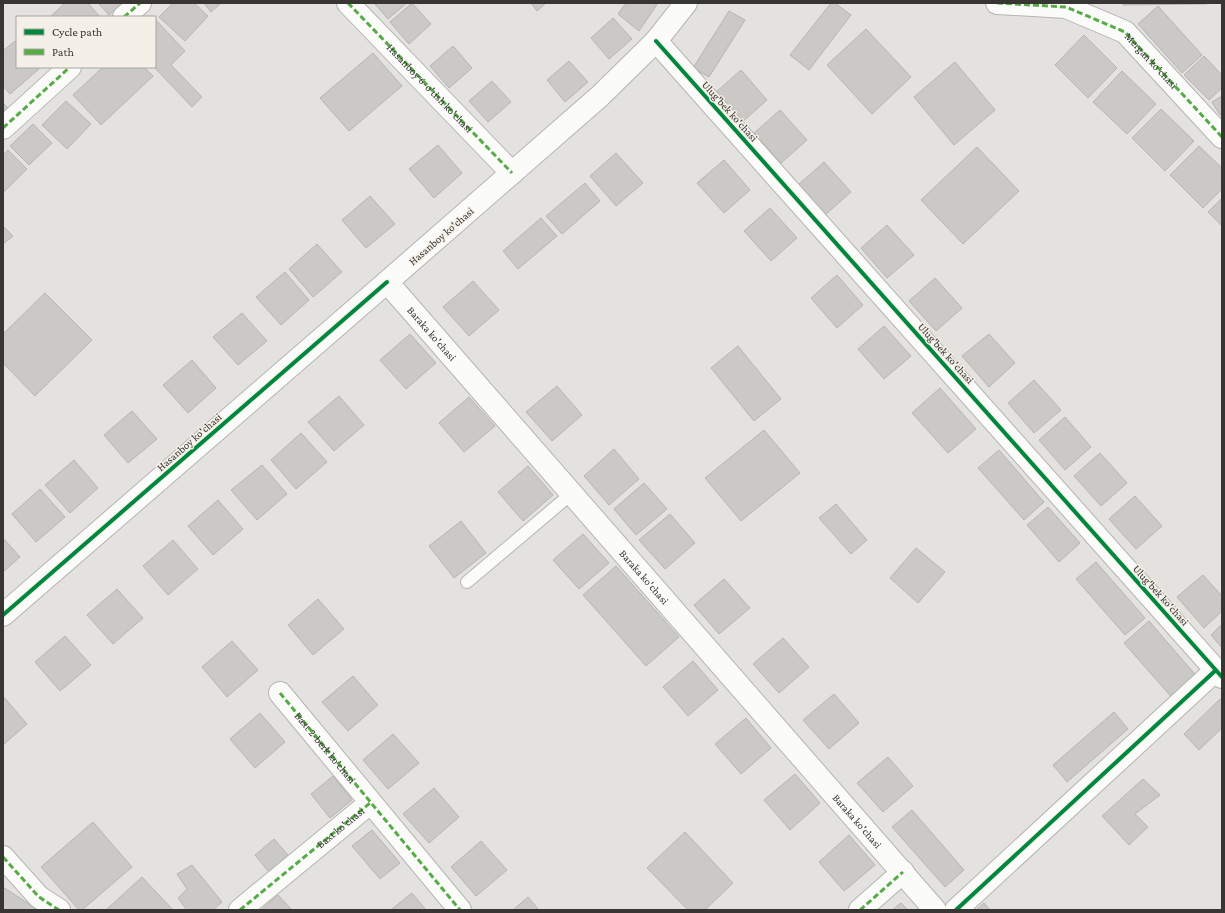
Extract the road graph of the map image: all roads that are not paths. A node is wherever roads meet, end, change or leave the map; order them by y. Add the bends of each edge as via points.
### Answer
1 (140, 3) edge
2 (348, 3) edge
3 (686, 3) edge
4 (997, 3) edge
5 (125, 16) edge
6 (656, 41) junction
7 (69, 68) edge
8 (3, 128) edge
9 (1221, 134) edge
10 (512, 173) junction
11 (387, 282) junction
12 (571, 494) junction
13 (467, 582) dead end
14 (3, 615) edge
15 (1219, 673) edge
16 (280, 693) dead end
17 (370, 803) junction
18 (3, 857) edge
19 (903, 872) junction
20 (59, 910) edge
21 (240, 910) edge
22 (460, 910) edge
23 (860, 910) edge
24 (935, 910) edge
25 (956, 910) edge

1 - 5 street
2 - 10 street, Hasanboy 6-o'tish ko'chasi
3 - 6 street, Hasanboy ko'chasi
4 - 9 street, Mergan ko'chasi via 1066,7 1125,32
6 - 10 street, Hasanboy ko'chasi via 600,96
6 - 15 street, Ulug'bek ko'chasi
7 - 8 street
10 - 11 street, Hasanboy ko'chasi
11 - 12 street, Baraka ko'chasi
11 - 14 street, Hasanboy ko'chasi
12 - 13 lane
12 - 19 street, Baraka ko'chasi
15 - 25 street
16 - 17 street, Baxt 2-berk ko'chasi
17 - 21 street, Baxt ko'chasi
17 - 22 street, Baxt ko'chasi
18 - 20 street via 39,897
19 - 23 street
19 - 24 street, Baraka ko'chasi

